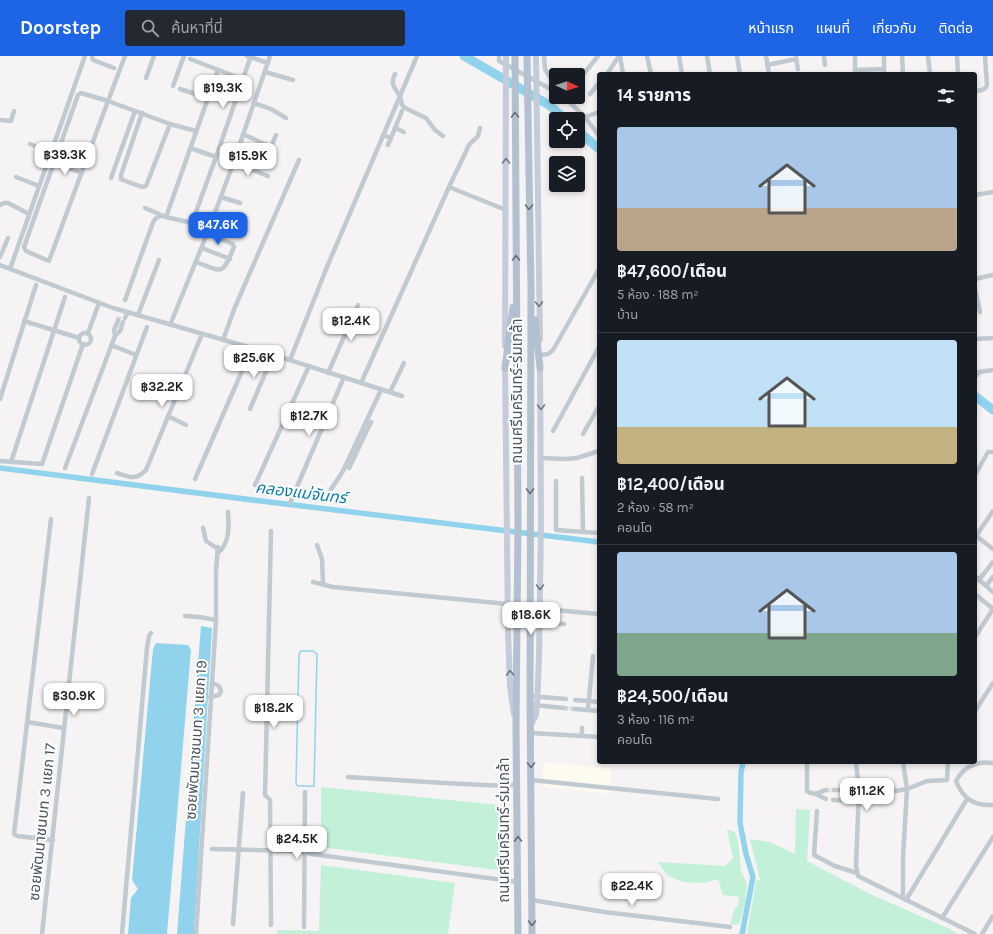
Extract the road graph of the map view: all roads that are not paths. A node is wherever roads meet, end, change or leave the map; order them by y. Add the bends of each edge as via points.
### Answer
1 (85, 56) edge
2 (92, 56) edge
3 (124, 56) edge
4 (154, 56) edge
5 (184, 56) edge
6 (250, 56) edge
7 (270, 56) edge
8 (417, 56) edge
9 (499, 56) edge
10 (506, 56) edge
11 (515, 56) edge
12 (527, 56) edge
13 (536, 56) edge
14 (544, 56) edge
15 (598, 56) edge
16 (619, 56) edge
17 (648, 56) edge
18 (679, 56) edge
19 (707, 56) edge
20 (737, 56) edge
21 (766, 56) edge
22 (824, 56) edge
23 (855, 56) edge
24 (884, 56) edge
25 (902, 56) edge
26 (928, 56) edge
27 (956, 56) edge
28 (985, 56) edge
29 (796, 57) edge
30 (190, 59) dead end
31 (268, 63) junction
32 (767, 65) junction
33 (825, 65) dead end
34 (114, 68) dead end
35 (798, 69) dead end
36 (218, 70) junction
37 (884, 71) edge
38 (265, 72) junction
39 (585, 72) edge
40 (608, 72) edge
41 (623, 72) edge
42 (651, 72) edge
43 (682, 72) edge
44 (710, 72) edge
45 (740, 72) edge
46 (769, 72) edge
47 (856, 72) edge
48 (903, 72) edge
49 (930, 72) edge
50 (958, 72) edge
51 (395, 74) dead end
52 (549, 75) edge
53 (146, 78) dead end
54 (242, 79) junction
55 (293, 80) dead end
56 (597, 85) edge
57 (173, 86) dead end
58 (549, 88) edge
59 (180, 89) dead end
60 (977, 91) edge
61 (590, 94) dead end
62 (400, 96) junction
63 (208, 98) junction
64 (108, 101) junction
65 (254, 103) junction
66 (571, 104) edge
67 (135, 111) junction
68 (402, 111) dead end
69 (14, 112) dead end
70 (580, 112) edge
71 (597, 113) edge
72 (142, 114) junction
73 (585, 117) joint
74 (286, 118) dead end
75 (0, 120) edge
76 (170, 124) junction
77 (395, 128) junction
78 (480, 128) dead end
79 (196, 131) junction
80 (404, 132) dead end
81 (597, 133) edge
82 (243, 134) junction
83 (276, 135) dead end
84 (382, 135) junction
85 (443, 136) dead end
86 (391, 138) junction
87 (30, 144) dead end
88 (388, 145) dead end
89 (190, 148) junction
90 (50, 152) junction
91 (216, 157) junction
92 (299, 160) dead end
93 (54, 163) junction
94 (234, 163) junction
95 (82, 173) junction
96 (268, 176) dead end
97 (16, 177) dead end
98 (111, 178) dead end
99 (39, 186) junction
100 (449, 187) junction
101 (993, 192) edge
102 (977, 195) edge
103 (221, 197) junction
104 (240, 203) dead end
105 (0, 205) edge
106 (145, 208) dead end
107 (506, 210) junction
108 (29, 214) junction
109 (166, 217) junction
110 (207, 234) junction
111 (8, 238) dead end
112 (202, 248) junction
113 (0, 257) edge
114 (230, 259) junction
115 (159, 260) dead end
116 (196, 262) junction
117 (0, 265) edge
118 (10, 269) junction
119 (597, 273) edge
120 (993, 275) edge
121 (516, 278) junction
122 (977, 279) edge
123 (36, 285) dead end
124 (531, 288) junction
125 (65, 297) dead end
126 (977, 298) edge
127 (125, 300) dead end
128 (99, 303) junction
129 (358, 305) dead end
130 (121, 310) junction
131 (128, 312) junction
132 (980, 312) dead end
133 (138, 315) junction
134 (24, 321) junction
135 (170, 325) junction
136 (147, 327) dead end
137 (54, 330) junction
138 (88, 333) junction
139 (202, 334) junction
140 (115, 336) junction
141 (79, 338) junction
142 (993, 338) edge
143 (977, 339) edge
144 (223, 340) junction
145 (82, 344) junction
146 (111, 346) junction
147 (252, 348) junction
148 (597, 351) edge
149 (540, 354) junction
150 (136, 355) junction
151 (273, 355) junction
152 (290, 360) junction
153 (404, 363) dead end
154 (309, 366) junction
155 (505, 368) junction
156 (540, 368) junction
157 (993, 370) edge
158 (328, 372) junction
159 (978, 375) dead end
160 (344, 377) junction
161 (361, 383) junction
162 (381, 390) junction
163 (390, 392) junction
164 (402, 396) dead end
165 (0, 399) edge
166 (250, 409) dead end
167 (597, 410) edge
168 (168, 416) junction
169 (371, 422) dead end
170 (186, 425) dead end
171 (365, 428) junction
172 (553, 431) dead end
173 (583, 434) dead end
174 (597, 452) edge
175 (993, 452) edge
176 (541, 458) junction
177 (0, 461) edge
178 (11, 462) junction
179 (65, 468) dead end
180 (349, 468) dead end
181 (977, 471) edge
182 (117, 473) dead end
183 (92, 474) dead end
184 (582, 478) dead end
185 (195, 479) dead end
186 (556, 481) dead end
187 (255, 485) dead end
188 (328, 494) dead end
189 (89, 498) dead end
190 (290, 503) dead end
191 (993, 511) edge
192 (228, 512) dead end
193 (51, 519) dead end
194 (203, 528) dead end
195 (271, 531) dead end
196 (583, 532) junction
197 (597, 534) edge
198 (977, 535) edge
199 (977, 537) edge
200 (317, 545) dead end
201 (993, 549) edge
202 (218, 550) junction
203 (993, 562) edge
204 (993, 577) edge
205 (979, 580) joint
206 (313, 582) dead end
207 (323, 584) junction
208 (986, 586) junction
209 (993, 592) edge
210 (977, 596) edge
211 (507, 604) junction
212 (993, 609) edge
213 (597, 614) edge
214 (185, 616) dead end
215 (216, 620) junction
216 (540, 622) junction
217 (548, 622) junction
218 (564, 624) dead end
219 (151, 633) dead end
220 (977, 635) edge
221 (592, 656) dead end
222 (212, 683) junction
223 (993, 683) edge
224 (210, 696) junction
225 (530, 696) junction
226 (538, 697) junction
227 (566, 699) dead end
228 (575, 700) dead end
229 (588, 701) junction
230 (597, 702) edge
231 (534, 705) junction
232 (564, 708) tunnel mouth
233 (977, 708) edge
234 (574, 709) tunnel mouth
235 (588, 710) junction
236 (597, 711) edge
237 (28, 722) junction
238 (516, 725) junction
239 (64, 728) junction
240 (582, 728) dead end
241 (531, 729) junction
242 (582, 736) junction
243 (597, 737) edge
244 (992, 761) edge
245 (977, 763) edge
246 (807, 764) edge
247 (856, 764) edge
248 (902, 764) edge
249 (906, 764) edge
250 (948, 764) edge
251 (974, 764) edge
252 (904, 772) junction
253 (348, 777) dead end
254 (531, 780) junction
255 (947, 780) junction
256 (956, 781) junction
257 (517, 784) junction
258 (907, 789) junction
259 (825, 790) tunnel mouth
260 (834, 790) tunnel mouth
261 (859, 790) junction
262 (305, 792) dead end
263 (243, 793) dead end
264 (816, 794) junction
265 (871, 794) junction
266 (718, 799) dead end
267 (826, 799) dead end
268 (967, 799) junction
269 (833, 800) dead end
270 (859, 801) junction
271 (993, 805) edge
272 (817, 811) dead end
273 (993, 837) edge
274 (53, 840) junction
275 (212, 849) dead end
276 (239, 850) junction
277 (271, 850) junction
278 (305, 852) junction
279 (857, 873) junction
280 (518, 882) junction
281 (904, 899) junction
282 (532, 900) junction
283 (993, 916) edge
284 (942, 918) junction
285 (233, 924) dead end
286 (271, 925) dead end
287 (304, 927) dead end
288 (730, 927) dead end
289 (42, 934) edge
290 (122, 934) edge
291 (196, 934) edge
292 (518, 934) edge
293 (532, 934) edge
294 (975, 934) edge
295 (982, 934) edge

1 - 90 street
2 - 34 street via 93,60
3 - 64 street
4 - 53 street
5 - 57 street
6 - 31 street
6 - 54 street
7 - 31 street
8 - 62 street
9 - 58 street via 499,61
107 -> 10 main road, ถนนศรีนครินทร์-ร่มเกล้า
121 -> 11 main road, ถนนศรีนครินทร์-ร่มเกล้า
12 -> 124 main road, ถนนศรีนครินทร์-ร่มเกล้า
13 -> 149 main road, ถนนศรีนครินทร์-ร่มเกล้า
14 - 52 street via 545,69
15 - 39 street
16 - 40 street
16 - 41 street
17 - 42 street
18 - 43 street
19 - 44 street
20 - 45 street
21 - 32 street
22 - 33 street
23 - 47 street
24 - 37 street
25 - 48 street
26 - 49 street
27 - 50 street
28 - 60 street via 987,85 983,90
29 - 32 street
29 - 35 street
30 - 36 street
31 - 38 street
32 - 46 street
36 - 54 street
36 - 63 street
37 - 47 street
38 - 55 street
38 - 65 street
51 - 62 street via 392,82
54 - 91 street
56 - 61 street
59 - 63 street
62 - 84 street
62 - 85 street via 405,108 426,118
63 - 79 street
64 - 67 street
64 - 93 street via 84,93 78,95
64 - 95 street
65 - 74 street
65 - 82 street
66 - 70 street
67 - 72 street
67 - 98 street
68 - 77 street
69 - 75 street via 11,121
71 - 73 street
72 - 76 street
72 - 76 street via 121,175 121,179 142,187 146,186
73 - 81 street
76 - 79 street
77 - 80 street
77 - 86 street
78 - 100 street
79 - 89 street
82 - 83 street via 271,147
82 - 94 street
84 - 86 street
84 - 152 street
86 - 88 street
87 - 90 street
89 - 91 street
89 - 109 street
90 - 99 street
91 - 109 street via 192,223
92 - 144 street
93 - 95 street
93 - 95 street via 24,246 26,251 49,261
94 - 96 street
94 - 103 street
97 - 99 street
99 - 108 street
100 - 107 street
100 - 161 street
101 - 102 street
103 - 104 street
103 - 110 street
105 - 108 street via 8,203
106 - 109 street
107 - 155 main road, ถนนศรีนครินทร์-ร่มเกล้า
108 - 118 street
109 - 127 street via 159,216 154,221
110 - 112 street
110 - 114 street via 233,244
111 - 113 street
112 - 114 street
112 - 116 street
114 - 116 street via 225,267 219,270
115 - 133 street
116 - 135 street
117 - 118 street
118 - 128 street
119 - 149 street via 553,350 548,354
120 - 122 street
121 - 155 main road
121 - 238 main road, ถนนศรีนครินทร์-ร่มเกล้า
123 - 134 street
124 - 156 main road
124 -> 225 main road, ถนนศรีนครินทร์-ร่มเกล้า
125 - 137 street
126 - 132 street
128 - 130 street
128 - 138 street
129 - 158 street
130 - 131 street
130 - 140 street via 114,330
131 - 133 street
131 - 140 street via 120,331
133 - 135 street
134 - 137 street
134 - 165 street
135 - 139 street
136 - 150 street
137 - 141 street
137 - 178 street
138 - 141 street via 82,333
138 - 145 street via 90,342 87,345
139 - 144 street
139 - 168 street
140 - 146 street
141 - 145 street
142 - 143 street
144 - 147 street
145 - 178 street via 42,464
146 - 150 street
146 - 179 street
147 - 151 street
147 - 185 street
148 - 172 street
149 - 156 main road, ถนนศรีนครินทร์-ร่มเกล้า
150 - 183 street
151 - 152 street
151 - 166 street
152 - 154 street
153 - 163 street
154 - 158 street
154 - 187 street
155 - 211 main road, ถนนศรีนครินทร์-ร่มเกล้า
156 -> 176 main road, ถนนศรีนครินทร์-ร่มเกล้า
157 - 159 street via 979,372
158 - 160 street
160 - 161 street
160 - 190 street
161 - 162 street
162 - 163 street
162 - 171 street
163 - 164 street
167 - 173 street
168 - 170 street
168 - 182 street via 146,470 135,477
169 - 171 street
171 - 180 street
171 - 188 street
174 - 176 street via 577,458
175 - 181 street via 988,452
176 -> 216 main road, ถนนศรีนครินทร์-ร่มเกล้า
177 - 178 street
184 - 196 street
186 - 196 street via 556,530
189 - 239 street, ซอยพัฒนาชนบท 3 แยก 17
191 - 198 street
192 - 202 street via 228,533 222,549
193 - 237 street
194 - 202 street via 206,541
195 - 277 street via 265,795 270,800
196 - 197 street
199 - 201 street
200 - 207 street via 322,559
202 - 215 street, ซอยพัฒนาชนบท 3 แยก 19
203 - 205 street
204 - 208 street
205 - 208 street
206 - 207 street
207 - 211 street
208 - 209 street
210 - 212 street
238 -> 211 main road, ถนนศรีนครินทร์-ร่มเกล้า via 510,688
212 - 220 street
213 - 217 street via 551,610
214 - 215 street
215 - 222 street, ซอยพัฒนาชนบท 3 แยก 19
216 - 217 street
216 - 226 main road, ถนนศรีนครินทร์-ร่มเกล้า
217 - 218 street
219 - 290 street via 147,648
221 - 229 street
222 - 224 street, ซอยพัฒนาชนบท 3 แยก 19
222 - 224 street via 219,686 221,691 219,695
223 - 233 street
224 - 291 street, ซอยพัฒนาชนบท 3 แยก 19
225 - 226 street
225 - 231 main road, ถนนศรีนครินทร์-ร่มเกล้า
226 - 227 street
226 - 231 main road, ถนนศรีนครินทร์-ร่มเกล้า
228 - 229 street
229 - 230 street
229 - 235 street
231 - 232 street
231 - 241 main road, ถนนศรีนครินทร์-ร่มเกล้า
234 - 235 street
235 - 236 street
237 - 239 street
237 - 274 street via 14,834
238 - 257 main road, ถนนศรีนครินทร์-ร่มเกล้า
239 - 274 street, ซอยพัฒนาชนบท 3 แยก 17
240 - 242 street
241 - 242 street
241 -> 254 main road, ถนนศรีนครินทร์-ร่มเกล้า
242 - 243 street
244 - 245 street
246 - 264 street via 807,791
247 - 261 street
248 - 252 street
249 - 252 street
250 - 255 street
251 - 256 street via 960,773
252 - 258 street
253 - 257 street via 505,786
254 - 266 street
254 - 282 main road, ถนนศรีนครินทร์-ร่มเกล้า
255 - 256 street
255 - 258 street via 927,781
256 - 268 street
280 -> 257 main road, ถนนศรีนครินทร์-ร่มเกล้า
258 - 265 street
258 - 281 street via 903,857
259 - 264 street
260 - 261 street
261 - 265 street
261 - 270 street
262 - 278 street
263 - 276 street
264 - 267 street
265 - 270 street
268 - 271 street
268 - 281 street
269 - 270 street
270 - 279 street
272 - 279 street via 814,855 835,866
273 - 284 street
274 - 289 street, ซอยพัฒนาชนบท 3 แยก 17
275 - 276 street
276 - 277 street
276 - 285 street
277 - 278 street
277 - 286 street
278 - 280 street
278 - 287 street
279 - 281 street via 860,878
280 - 292 main road, ถนนศรีนครินทร์-ร่มเกล้า
281 - 284 street
282 - 288 street via 604,912
282 -> 293 main road, ถนนศรีนครินทร์-ร่มเกล้า
283 - 295 street
284 - 294 street

